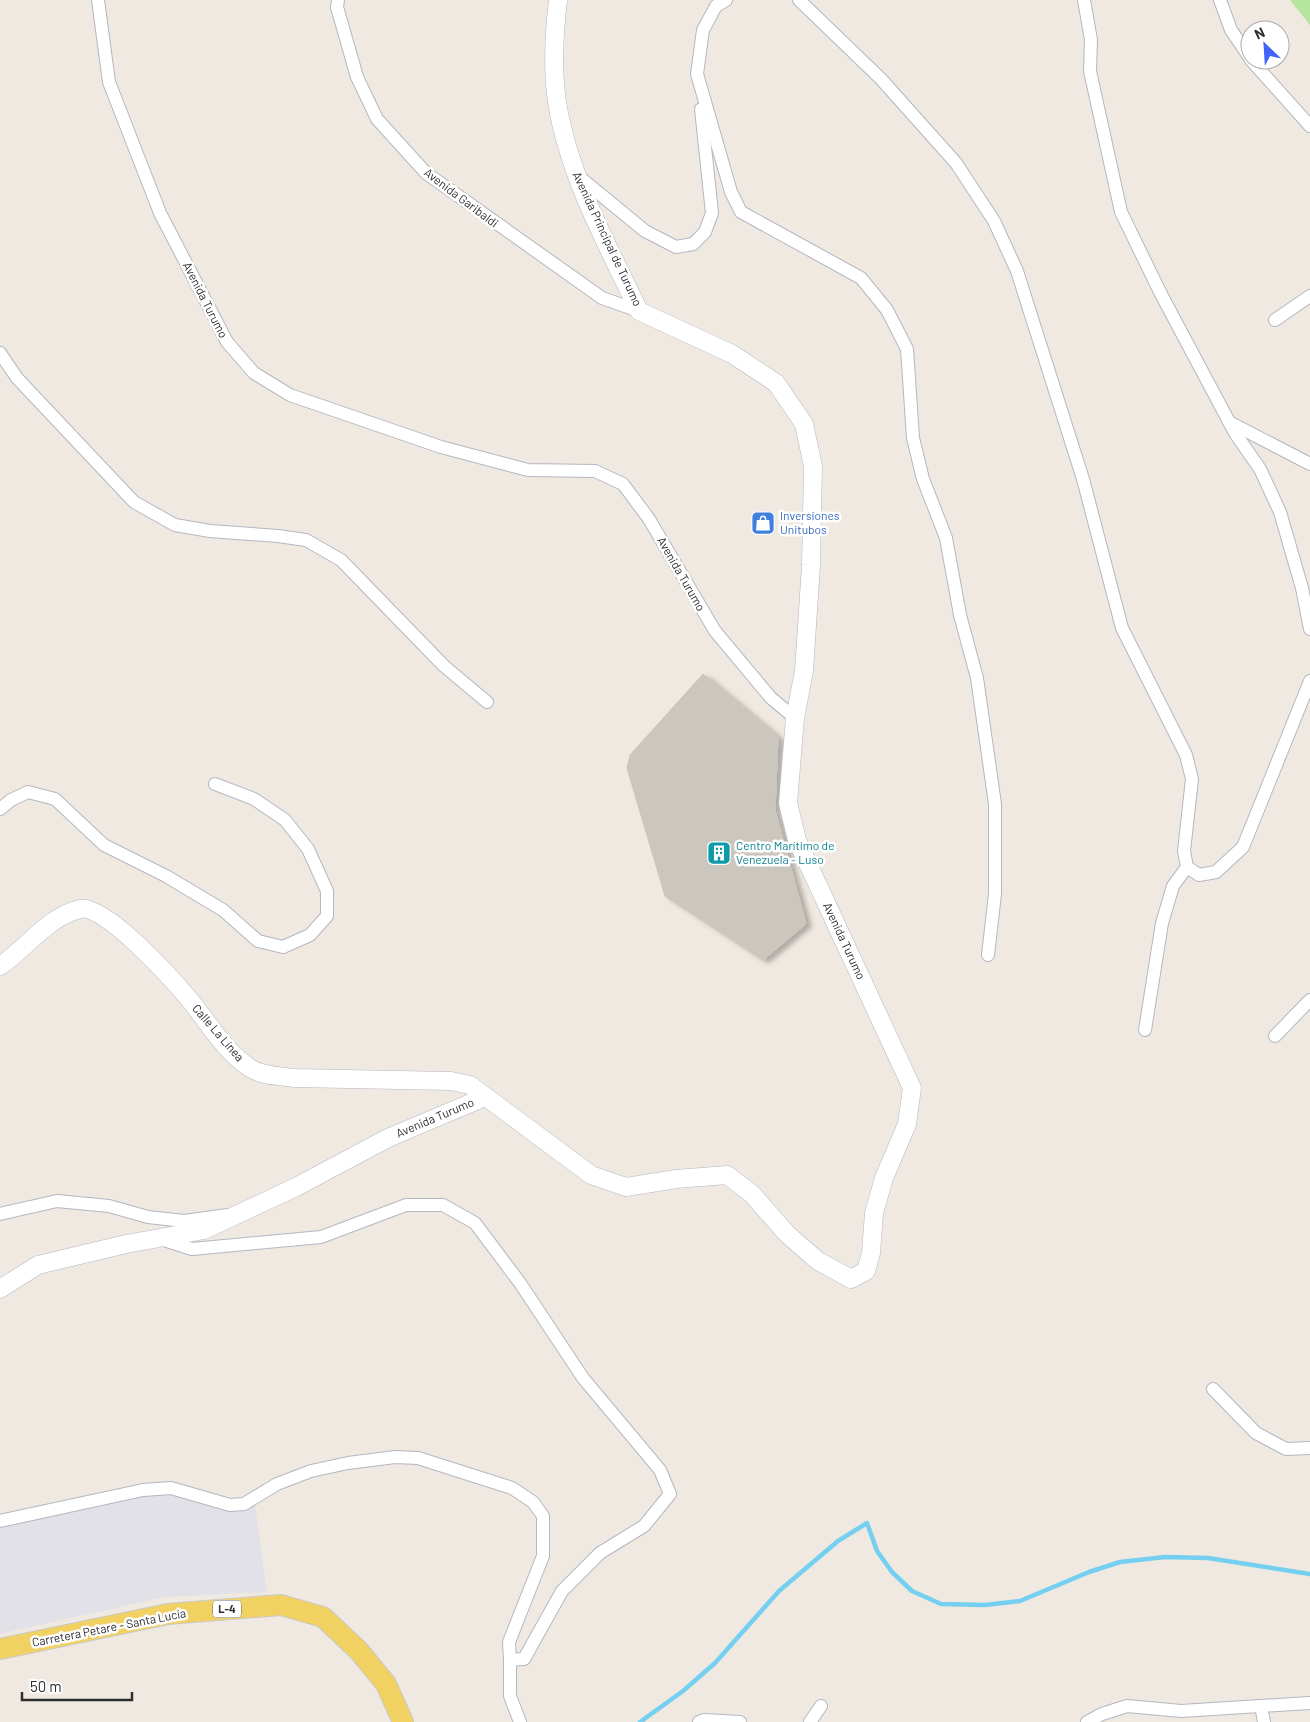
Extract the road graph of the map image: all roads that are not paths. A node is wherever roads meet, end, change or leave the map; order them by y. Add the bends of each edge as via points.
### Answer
1 (98, 0) edge
2 (338, 0) edge
3 (558, 0) edge
4 (726, 0) edge
5 (800, 0) edge
6 (1084, 0) edge
7 (1220, 0) edge
8 (1240, 43) edge
9 (1261, 70) edge
10 (697, 74) junction
11 (1310, 126) edge
12 (576, 175) junction
13 (1310, 296) edge
14 (639, 311) junction
15 (1275, 320) dead end
16 (0, 353) edge
17 (1229, 422) junction
18 (1310, 464) edge
19 (1310, 629) edge
20 (1310, 681) edge
21 (486, 702) dead end
22 (795, 718) junction
23 (215, 784) dead end
24 (0, 809) edge
25 (1188, 867) junction
26 (988, 955) dead end
27 (0, 966) edge
28 (1310, 1000) edge
29 (1145, 1030) dead end
30 (1275, 1036) dead end
31 (485, 1097) junction
32 (245, 1212) junction
33 (0, 1214) edge
34 (159, 1238) junction
35 (0, 1289) edge
36 (1213, 1389) dead end
37 (1310, 1448) edge
38 (0, 1521) edge
39 (0, 1649) edge
40 (510, 1660) junction
41 (1310, 1703) edge
42 (821, 1706) dead end
43 (1261, 1706) junction
44 (403, 1722) edge
45 (520, 1722) edge
46 (699, 1722) edge
47 (740, 1722) edge
48 (810, 1722) edge
49 (1087, 1722) edge
50 (1264, 1722) edge

1 - 22 street, Avenida Turumo via 109,82 160,213 227,342 254,373 290,395 441,447 528,470 595,471 623,484 650,519 715,631 771,698
2 - 14 street, Avenida Garibaldi via 337,7 357,77 377,119 426,173 602,298
3 - 12 street, Avenida Principal de Turumo via 553,42 557,102
4 - 10 street via 716,6 702,30
5 - 25 street via 881,79 956,163 994,221 1017,271 1083,479 1122,628 1186,755 1192,779 1184,851
6 - 17 street via 1091,40 1090,71 1121,212
7 - 8 street via 1231,30
9 - 11 street
10 - 12 street via 712,214 705,232 693,244 676,246 645,230
10 - 26 street via 731,192 742,212 861,278 887,310 906,349 913,438 923,479 946,538 960,615 977,678 995,804 995,894
12 - 14 street, Avenida Principal de Turumo
13 - 15 street
14 - 22 street, Avenida Principal de Turumo via 732,354 776,383 804,424 813,466 811,565 804,672
16 - 21 street via 17,378 134,502 175,525 306,540 341,560 444,666
17 - 18 street
17 - 19 street via 1260,469 1280,512
20 - 25 street via 1243,847 1216,872 1199,875
22 - 31 street, Avenida Turumo via 788,803 797,840 912,1088 907,1124 884,1178 874,1213 866,1271 851,1279 818,1261 787,1234 752,1194 726,1175 626,1187 591,1175
23 - 24 street via 254,799 285,820 308,849 327,891 327,916 310,934 283,947 258,941 223,910 104,844 55,799 28,792
25 - 29 street via 1173,886 1162,923
27 - 31 street, Calle La Línea via 62,915 82,908 101,914 121,928 188,997 233,1054 251,1069 294,1078 451,1082 470,1085
28 - 30 street
31 - 32 street, Avenida Turumo via 388,1138
32 - 33 street via 184,1220 148,1217 109,1206 58,1201
32 - 34 street, Avenida Turumo via 204,1230
34 - 35 street, Avenida Turumo via 38,1265
34 - 40 street via 192,1249 322,1237 406,1206 443,1205 474,1223 520,1283 583,1378 660,1470 670,1494 644,1526 600,1552 562,1591 524,1659
36 - 37 street via 1256,1432 1286,1449
38 - 40 street via 162,1488 230,1505 244,1504 277,1484 311,1472 348,1463 395,1457 418,1458 512,1488 534,1502 543,1516 543,1556 509,1642
39 - 44 main road, Carretera Petare - Santa Lucía / L-4 via 168,1614 281,1605 323,1617 360,1651 386,1684
40 - 45 street via 510,1696
41 - 43 street
42 - 48 street
43 - 49 street via 1181,1711 1128,1706
43 - 50 street
46 - 47 street

